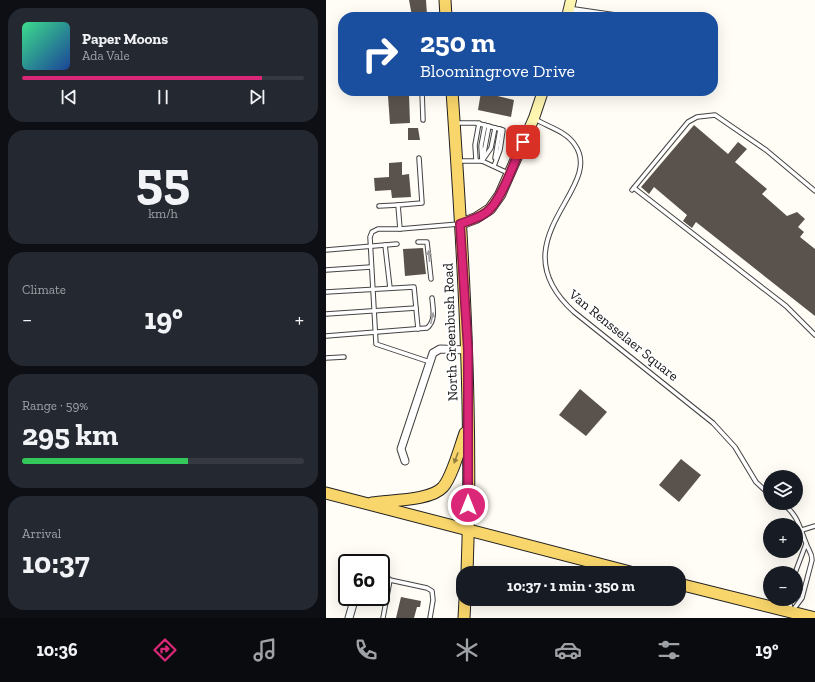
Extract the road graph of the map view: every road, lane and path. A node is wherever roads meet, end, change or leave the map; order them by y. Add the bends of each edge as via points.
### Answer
1 (445, 0) edge
2 (569, 9) edge
3 (446, 12) edge
4 (587, 12) edge
5 (422, 96) edge
6 (452, 96) edge
7 (541, 96) edge
8 (534, 118) junction
9 (423, 120) dead end
10 (454, 122) junction
11 (479, 123) junction
12 (487, 126) junction
13 (495, 128) junction
14 (419, 158) dead end
15 (476, 160) junction
16 (456, 161) junction
17 (482, 161) junction
18 (494, 166) junction
19 (509, 173) junction
20 (815, 191) edge
21 (398, 205) junction
22 (380, 206) dead end
23 (460, 224) junction
24 (400, 229) junction
25 (418, 242) dead end
26 (397, 244) dead end
27 (385, 245) junction
28 (369, 247) junction
29 (326, 250) edge
30 (371, 267) junction
31 (326, 270) edge
32 (431, 279) dead end
33 (390, 288) junction
34 (373, 290) junction
35 (326, 292) edge
36 (432, 298) dead end
37 (416, 308) junction
38 (374, 310) junction
39 (326, 314) edge
40 (418, 329) junction
41 (375, 333) junction
42 (815, 335) edge
43 (326, 336) edge
44 (468, 350) junction
45 (344, 357) dead end
46 (326, 358) edge
47 (430, 362) junction
48 (468, 421) junction
49 (405, 461) dead end
50 (763, 488) edge
51 (326, 492) edge
52 (367, 503) junction
53 (789, 510) edge
54 (796, 518) edge
55 (815, 526) edge
56 (803, 530) edge
57 (468, 531) junction
58 (803, 534) edge
59 (806, 544) junction
60 (815, 554) edge
61 (812, 560) junction
62 (467, 566) edge
63 (607, 566) edge
64 (798, 566) edge
65 (390, 580) edge
66 (686, 586) edge
67 (352, 606) edge
68 (385, 606) edge
69 (465, 606) edge
70 (791, 615) edge
71 (349, 618) edge
72 (383, 618) edge
73 (430, 618) edge
74 (464, 618) edge
75 (815, 618) edge

1 - 3 main road
2 - 4 street
5 - 9 lane
6 - 10 main road, North Greenbush Road
7 - 8 street
8 - 19 street
8 - 50 lane, Van Rensselaer Square via 569,137 579,150 581,158 579,175 554,220 547,240 546,266 555,292 574,312 713,423 735,447 756,482
10 - 11 lane
10 - 16 main road, North Greenbush Road
11 - 12 lane
11 - 15 lane via 475,145
12 - 13 lane
12 - 17 lane via 481,146
13 - 17 lane via 491,148
13 - 18 lane via 503,130
14 - 21 lane via 422,203
15 - 16 lane
15 - 17 lane
16 - 23 main road, North Greenbush Road
17 - 18 lane
18 - 19 lane
19 - 23 street via 500,195 490,209
20 - 42 lane via 766,150 714,115 697,117 688,122 633,189 786,306
21 - 22 lane
21 - 24 lane
23 - 24 lane
23 - 44 main road, North Greenbush Road
24 - 28 lane via 378,229 372,232
32 -> 25 lane via 427,242
26 - 27 lane
27 - 28 lane
27 - 33 lane
28 - 29 lane
28 - 30 lane
30 - 31 lane
30 - 34 lane
33 - 34 lane
33 - 37 lane via 414,287
34 - 35 lane
34 - 38 lane
40 -> 36 lane via 427,328 432,324
37 - 38 lane
37 - 40 lane
38 - 39 lane
38 - 41 lane
40 - 41 lane
41 - 43 lane
41 - 47 lane via 376,344
44 - 47 street via 440,350 433,353
44 - 48 main road, North Greenbush Road
45 - 46 lane
47 - 49 street via 400,449
48 -> 52 main road via 454,466 443,487 422,498
48 - 57 main road, North Greenbush Road
51 - 52 main road
52 - 57 main road
53 - 54 lane
55 - 56 lane
57 - 62 main road, North Greenbush Road
57 - 63 main road
58 - 59 lane
59 - 61 lane via 812,554
59 - 64 lane
60 - 61 lane
61 - 70 lane via 802,598
65 - 73 lane via 432,591 434,596
66 - 70 main road
67 - 71 street
68 - 72 lane
69 - 74 main road
70 - 75 main road

